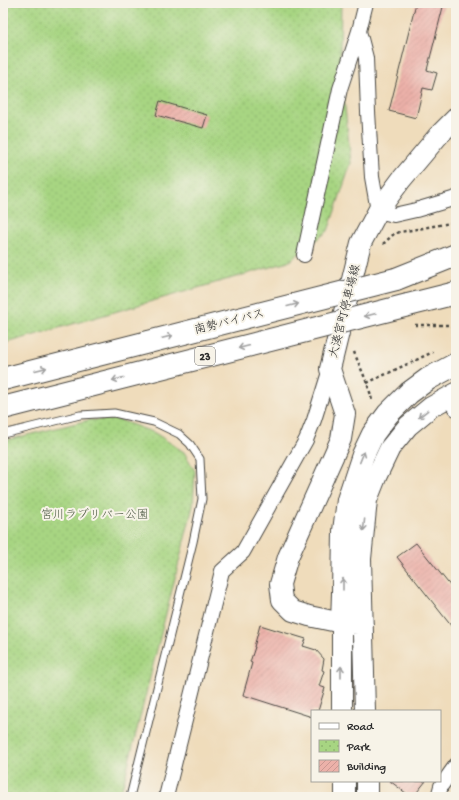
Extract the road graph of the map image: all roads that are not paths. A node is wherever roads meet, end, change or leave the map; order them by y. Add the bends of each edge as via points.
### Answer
1 (366, 3) edge
2 (359, 31) junction
3 (456, 118) edge
4 (456, 198) edge
5 (378, 211) junction
6 (304, 255) dead end
7 (456, 255) edge
8 (456, 264) edge
9 (396, 279) junction
10 (456, 293) edge
11 (456, 301) edge
12 (408, 315) junction
13 (456, 364) edge
14 (330, 369) junction
15 (3, 379) edge
16 (453, 400) edge
17 (3, 408) edge
18 (3, 434) edge
19 (342, 623) junction
20 (363, 624) junction
21 (342, 710) edge
22 (365, 710) edge
23 (456, 765) edge
24 (344, 782) edge
25 (367, 782) edge
26 (130, 797) edge
27 (166, 797) edge
28 (345, 797) edge
29 (367, 797) edge
30 (438, 797) edge

1 - 2 street
2 - 5 street via 366,58 372,177
2 - 6 street via 340,89
3 - 5 main road, 大湊宮町停車場線 via 401,180
4 - 5 street via 394,214
5 - 14 main road, 大湊宮町停車場線 via 361,244
7 - 9 highway
8 - 9 highway, 南勢バイパス / 23
15 -> 9 highway, 南勢バイパス / 23, bridge
10 - 12 highway, 23
11 - 12 highway
12 -> 17 highway, 23, bridge
19 -> 13 highway via 344,524 348,500 362,455 388,414 409,393
14 - 19 main road, 大湊宮町停車場線 via 345,414 341,439 288,557 280,584 282,600 293,611
14 - 27 street via 306,440 242,552 222,571
16 -> 20 main road via 431,407 408,426 390,448 377,475 367,500 361,559
18 - 26 lane via 80,415 114,412 154,422 179,434 200,459 202,499
19 - 20 main road, 大湊宮町停車場線
21 -> 19 main road
20 - 22 main road
23 - 30 street via 441,786
24 - 28 main road
25 - 29 main road

